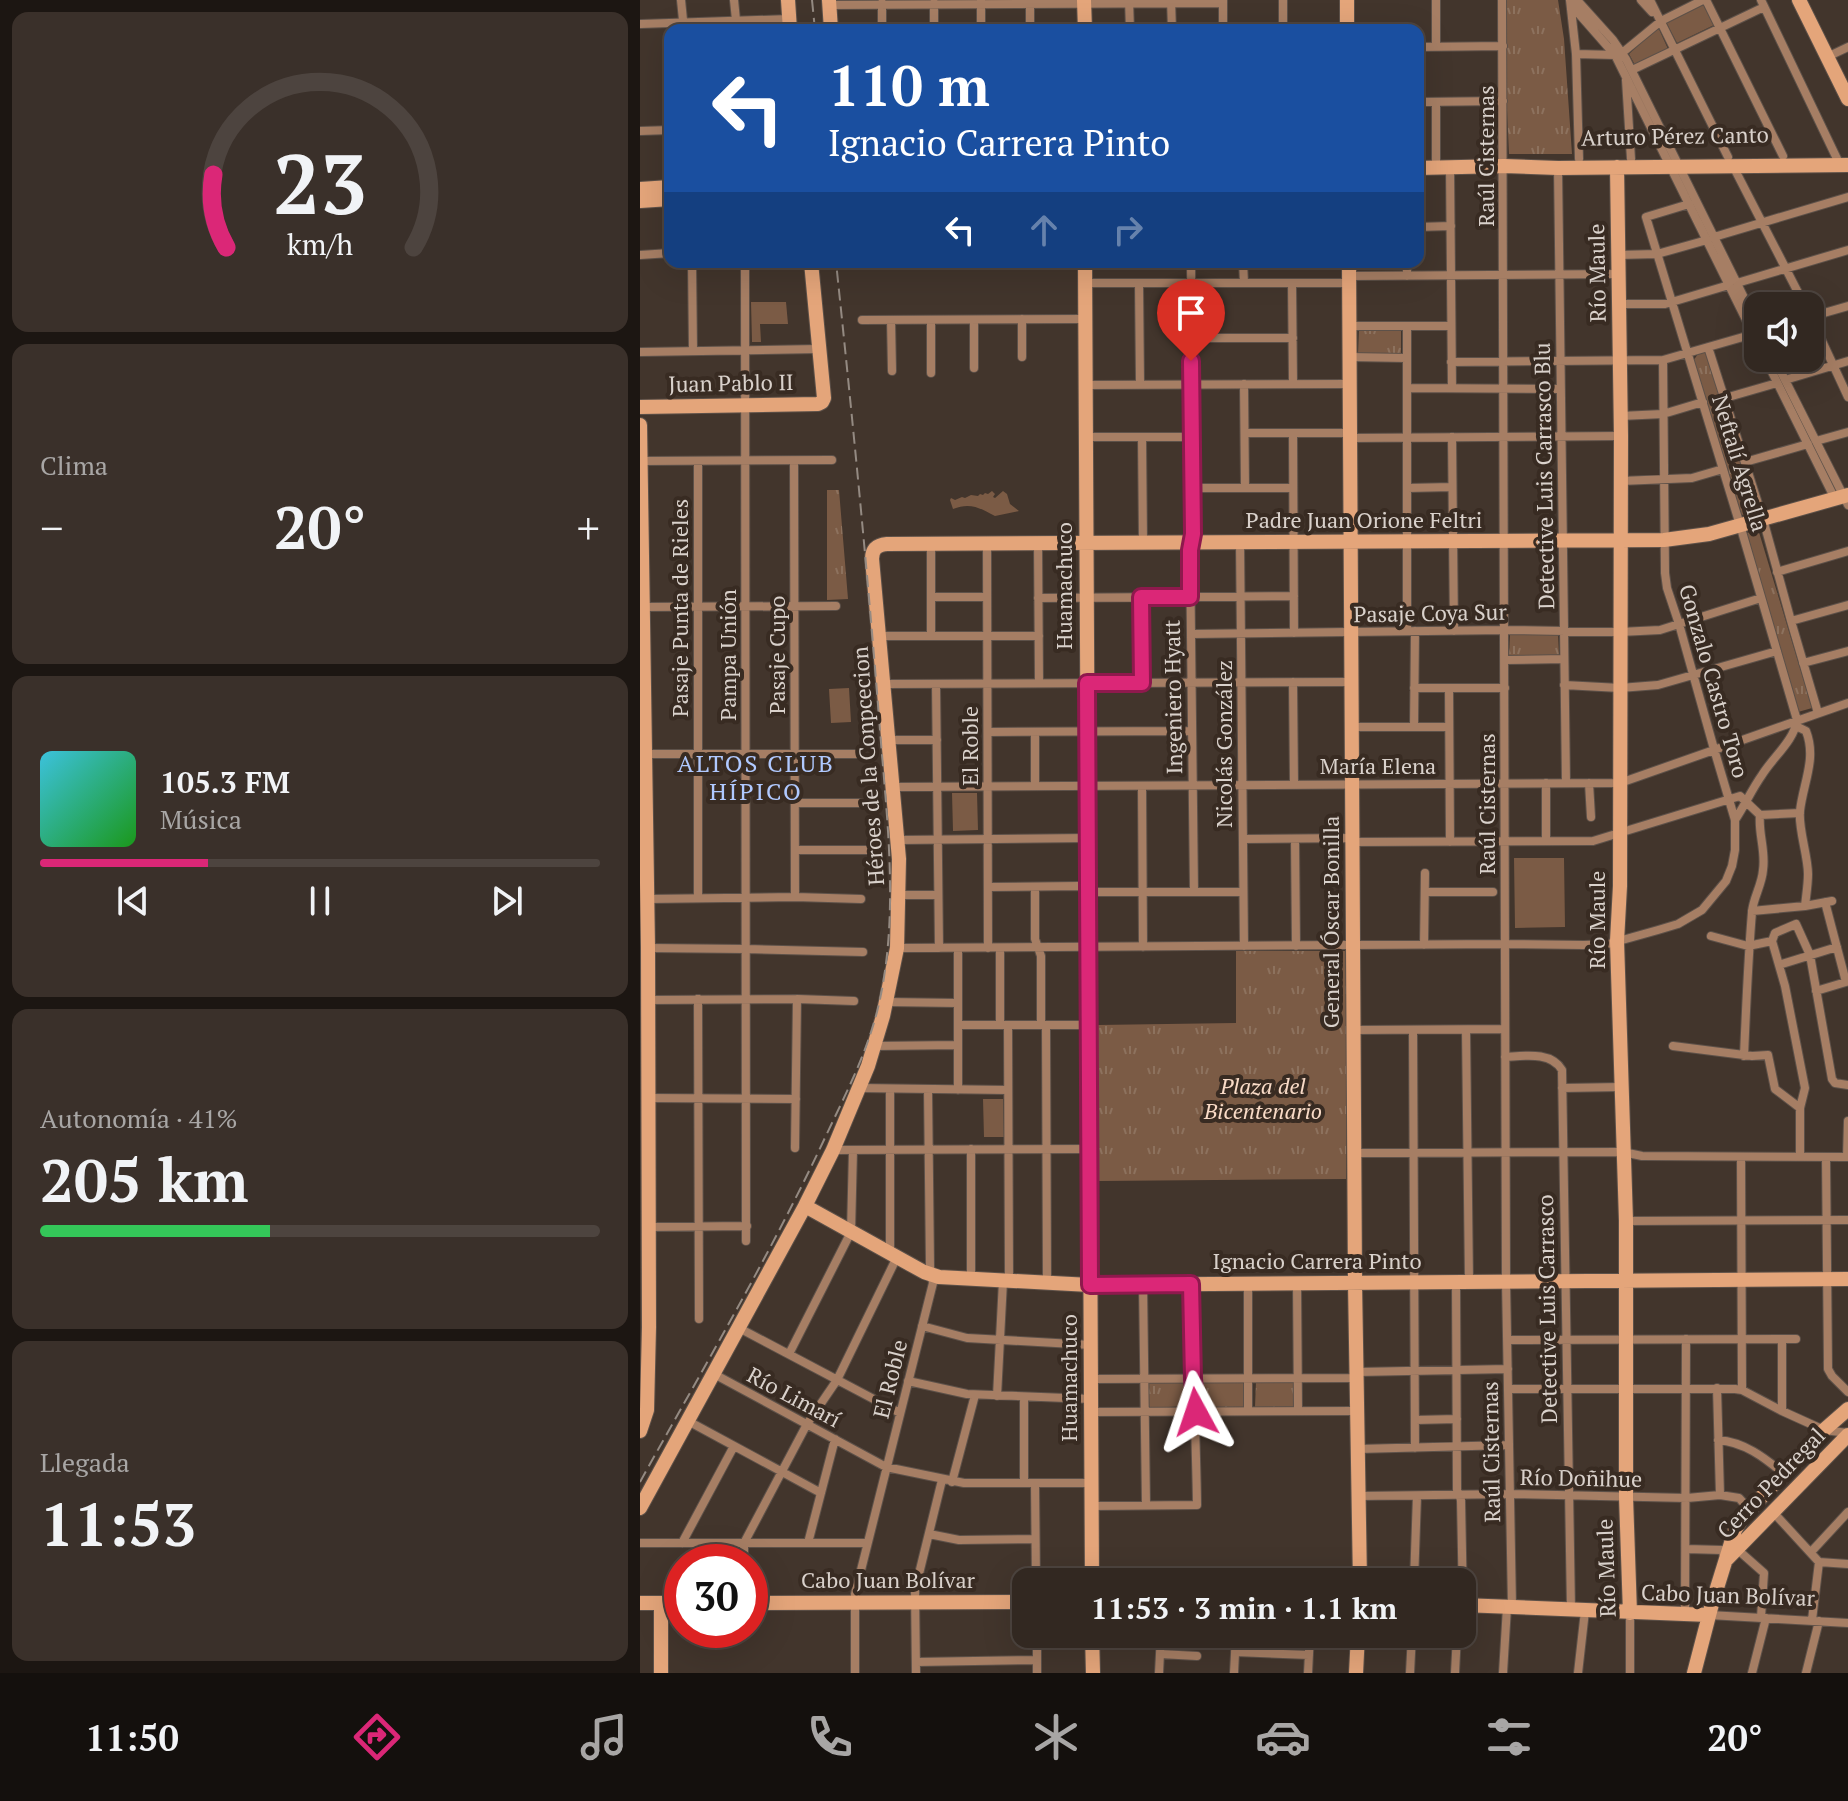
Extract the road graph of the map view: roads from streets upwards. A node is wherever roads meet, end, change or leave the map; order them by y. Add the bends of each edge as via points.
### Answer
1 (681, 0) edge
2 (734, 0) edge
3 (788, 0) edge
4 (1283, 0) edge
5 (1347, 0) edge
6 (1436, 0) edge
7 (1502, 0) edge
8 (1641, 0) edge
9 (1650, 0) edge
10 (1704, 0) edge
11 (1799, 0) edge
12 (829, 2) edge
13 (882, 2) edge
14 (934, 2) edge
15 (981, 2) edge
16 (1030, 2) edge
17 (1084, 2) edge
18 (1129, 2) edge
19 (1171, 2) edge
20 (1223, 2) edge
21 (1573, 2) edge
22 (1762, 4) edge
23 (1661, 21) junction
24 (640, 24) edge
25 (684, 24) edge
26 (736, 24) edge
27 (790, 24) edge
28 (831, 24) edge
29 (882, 24) edge
30 (934, 24) edge
31 (981, 24) edge
32 (1030, 24) edge
33 (1085, 24) edge
34 (1130, 24) edge
35 (1172, 24) edge
36 (1223, 24) edge
37 (1283, 24) edge
38 (1347, 24) edge
39 (664, 25) edge
40 (1720, 28) junction
41 (1436, 46) junction
42 (1503, 46) junction
43 (1424, 47) edge
44 (1848, 47) edge
45 (1674, 50) junction
46 (1576, 54) junction
47 (1619, 54) junction
48 (1827, 57) junction
49 (1629, 73) junction
50 (1848, 99) edge
51 (1503, 101) junction
52 (1424, 102) edge
53 (1436, 102) junction
54 (664, 130) edge
55 (640, 131) edge
56 (1783, 156) junction
57 (1579, 159) junction
58 (1631, 159) junction
59 (1730, 162) junction
60 (1673, 163) junction
61 (1844, 164) edge
62 (1504, 166) junction
63 (1443, 167) junction
64 (1617, 167) junction
65 (1424, 168) edge
66 (1558, 168) junction
67 (664, 187) edge
68 (640, 189) edge
69 (1848, 197) edge
70 (664, 199) edge
71 (640, 201) edge
72 (1689, 204) junction
73 (1762, 223) junction
74 (1451, 226) junction
75 (1424, 227) edge
76 (1710, 238) junction
77 (1848, 250) edge
78 (664, 253) edge
79 (1657, 254) junction
80 (640, 255) edge
81 (1618, 255) junction
82 (692, 268) edge
83 (745, 268) edge
84 (812, 268) edge
85 (1085, 268) edge
86 (1191, 268) edge
87 (1243, 268) edge
88 (1407, 268) edge
89 (1786, 269) junction
90 (1349, 274) edge
91 (1619, 274) junction
92 (1451, 275) junction
93 (1504, 275) junction
94 (1559, 275) junction
95 (1407, 276) junction
96 (1085, 283) junction
97 (1139, 283) junction
98 (1191, 283) junction
99 (1244, 283) junction
100 (1292, 283) junction
101 (1733, 284) junction
102 (1798, 292) edge
103 (1672, 302) junction
104 (1620, 304) junction
105 (1744, 306) edge
106 (1848, 306) edge
107 (1824, 313) edge
108 (1022, 319) junction
109 (1085, 319) junction
110 (862, 320) dead end
111 (891, 320) junction
112 (931, 320) junction
113 (974, 320) junction
114 (1349, 326) junction
115 (1407, 326) junction
116 (1451, 326) junction
117 (1744, 335) edge
118 (1191, 338) junction
119 (1293, 338) junction
120 (1824, 346) edge
121 (1708, 347) junction
122 (819, 349) junction
123 (746, 350) junction
124 (693, 351) junction
125 (640, 352) edge
126 (1688, 353) junction
127 (1022, 357) dead end
128 (1349, 357) junction
129 (1407, 358) junction
130 (1663, 360) junction
131 (1620, 361) junction
132 (1848, 361) edge
133 (1451, 362) junction
134 (1504, 362) junction
135 (1560, 362) junction
136 (1833, 365) junction
137 (974, 368) dead end
138 (892, 371) dead end
139 (1774, 372) edge
140 (1778, 372) edge
141 (931, 373) dead end
142 (1781, 382) junction
143 (1140, 384) junction
144 (1191, 384) junction
145 (1244, 384) junction
146 (1293, 384) junction
147 (1349, 384) junction
148 (1085, 385) junction
149 (1407, 388) junction
150 (1452, 388) junction
151 (1504, 388) junction
152 (1561, 389) junction
153 (1848, 397) edge
154 (1725, 398) junction
155 (1703, 402) junction
156 (746, 405) junction
157 (640, 407) edge
158 (1663, 414) junction
159 (1621, 416) junction
160 (640, 425) edge
161 (1848, 432) edge
162 (1245, 433) junction
163 (1293, 433) junction
164 (1350, 435) junction
165 (1504, 436) junction
166 (1561, 436) junction
167 (1621, 436) junction
168 (1085, 437) junction
169 (1142, 437) junction
170 (1192, 437) junction
171 (1407, 437) junction
172 (1452, 437) junction
173 (1812, 442) junction
174 (832, 460) dead end
175 (640, 461) edge
176 (698, 461) junction
177 (746, 461) junction
178 (794, 461) junction
179 (1745, 462) junction
180 (1723, 469) junction
181 (1663, 480) junction
182 (1621, 481) junction
183 (1452, 487) junction
184 (1192, 488) junction
185 (1245, 488) junction
186 (1293, 488) junction
187 (1407, 488) junction
188 (1844, 499) edge
189 (1763, 519) junction
190 (1740, 525) junction
191 (1664, 540) junction
192 (1453, 541) junction
193 (1505, 541) junction
194 (1563, 541) junction
195 (1620, 541) junction
196 (1240, 542) junction
197 (1294, 542) junction
198 (1350, 542) junction
199 (1407, 542) junction
200 (1038, 543) junction
201 (1086, 543) junction
202 (1143, 543) junction
203 (1191, 543) junction
204 (931, 544) junction
205 (987, 544) junction
206 (876, 548) joint
207 (1848, 551) edge
208 (1777, 572) junction
209 (1241, 596) junction
210 (1294, 596) junction
211 (931, 597) junction
212 (987, 597) junction
213 (1086, 597) junction
214 (1141, 597) junction
215 (1190, 597) junction
216 (1038, 598) junction
217 (1761, 598) junction
218 (1848, 605) edge
219 (794, 606) junction
220 (836, 606) dead end
221 (643, 607) junction
222 (698, 607) junction
223 (746, 607) junction
224 (1791, 621) junction
225 (1679, 624) junction
226 (1505, 630) junction
227 (1564, 630) junction
228 (1411, 631) junction
229 (1454, 631) junction
230 (1351, 632) junction
231 (1620, 632) junction
232 (1294, 633) junction
233 (1191, 634) junction
234 (1241, 634) junction
235 (880, 636) junction
236 (931, 636) junction
237 (988, 636) junction
238 (1039, 636) junction
239 (1777, 651) junction
240 (1848, 651) edge
241 (1564, 659) junction
242 (1505, 660) junction
243 (1803, 663) junction
244 (1694, 676) junction
245 (1241, 682) junction
246 (1293, 682) junction
247 (1351, 682) junction
248 (1039, 683) junction
249 (1087, 683) junction
250 (1142, 683) junction
251 (1191, 683) junction
252 (885, 684) junction
253 (936, 684) junction
254 (988, 684) junction
255 (1564, 685) junction
256 (1414, 688) junction
257 (1449, 688) junction
258 (1505, 688) junction
259 (1620, 688) junction
260 (1848, 703) edge
261 (1818, 713) junction
262 (1796, 723) junction
263 (1352, 727) junction
264 (1414, 727) junction
265 (1449, 727) junction
266 (1192, 731) junction
267 (988, 732) junction
268 (1035, 732) junction
269 (1087, 732) junction
270 (890, 740) junction
271 (937, 740) junction
272 (1714, 749) junction
273 (645, 754) junction
274 (698, 754) junction
275 (746, 754) junction
276 (795, 754) junction
277 (859, 754) dead end
278 (1546, 783) junction
279 (1566, 783) junction
280 (1589, 783) junction
281 (1620, 783) junction
282 (1352, 784) junction
283 (1449, 784) junction
284 (1505, 784) junction
285 (1192, 785) junction
286 (1242, 785) junction
287 (1294, 785) junction
288 (1035, 786) junction
289 (1088, 786) junction
290 (1142, 786) junction
291 (894, 787) junction
292 (937, 787) junction
293 (988, 787) junction
294 (1728, 799) junction
295 (1748, 802) junction
296 (795, 803) junction
297 (863, 803) dead end
298 (1800, 813) junction
299 (1760, 815) junction
300 (1591, 817) dead end
301 (1735, 820) junction
302 (1620, 834) junction
303 (1088, 838) junction
304 (938, 839) junction
305 (988, 839) junction
306 (1243, 839) junction
307 (1295, 839) junction
308 (899, 840) junction
309 (1352, 840) junction
310 (1505, 841) junction
311 (1546, 841) junction
312 (1450, 842) junction
313 (795, 850) junction
314 (867, 850) dead end
315 (1425, 873) dead end
316 (988, 887) junction
317 (1035, 887) junction
318 (1088, 889) junction
319 (1143, 892) junction
320 (1194, 892) junction
321 (1243, 892) junction
322 (1425, 892) junction
323 (1493, 892) dead end
324 (900, 895) junction
325 (938, 895) junction
326 (795, 897) junction
327 (698, 898) junction
328 (746, 898) junction
329 (647, 899) junction
330 (861, 899) dead end
331 (1805, 906) junction
332 (1752, 911) junction
333 (1711, 936) dead end
334 (1617, 941) junction
335 (1772, 941) junction
336 (1505, 944) junction
337 (1353, 945) junction
338 (1424, 945) junction
339 (1244, 946) junction
340 (1296, 946) junction
341 (1748, 946) junction
342 (1038, 947) junction
343 (1089, 947) junction
344 (1143, 947) junction
345 (1837, 947) junction
346 (648, 948) junction
347 (897, 948) junction
348 (939, 948) junction
349 (958, 948) junction
350 (988, 948) junction
351 (1000, 948) junction
352 (746, 949) junction
353 (863, 952) dead end
354 (1810, 955) junction
355 (1779, 965) junction
356 (1816, 991) junction
357 (698, 999) junction
358 (746, 999) junction
359 (797, 999) junction
360 (648, 1000) junction
361 (854, 1001) dead end
362 (887, 1002) junction
363 (958, 1003) junction
364 (958, 1025) junction
365 (1004, 1025) junction
366 (1044, 1025) junction
367 (1089, 1025) junction
368 (1505, 1029) junction
369 (1354, 1030) junction
370 (1413, 1030) junction
371 (1466, 1030) junction
372 (958, 1045) junction
373 (875, 1046) junction
374 (1673, 1046) dead end
375 (1744, 1056) junction
376 (1505, 1057) junction
377 (1848, 1085) edge
378 (1622, 1087) junction
379 (859, 1088) junction
380 (1562, 1088) junction
381 (890, 1089) junction
382 (928, 1090) junction
383 (958, 1090) junction
384 (1008, 1090) junction
385 (648, 1098) junction
386 (698, 1098) junction
387 (746, 1098) junction
388 (796, 1099) junction
389 (1800, 1108) junction
390 (1848, 1121) edge
391 (795, 1148) dead end
392 (890, 1149) junction
393 (929, 1149) junction
394 (971, 1149) junction
395 (1008, 1149) junction
396 (1047, 1149) junction
397 (1090, 1149) junction
398 (833, 1150) junction
399 (853, 1150) junction
400 (1505, 1152) junction
401 (1563, 1152) junction
402 (1623, 1152) junction
403 (1355, 1153) junction
404 (1413, 1153) junction
405 (1467, 1153) junction
406 (1741, 1157) junction
407 (1800, 1157) junction
408 (1826, 1157) junction
409 (1848, 1157) edge
410 (805, 1206) junction
411 (1741, 1220) junction
412 (1827, 1220) junction
413 (1848, 1220) edge
414 (1626, 1221) junction
415 (747, 1226) junction
416 (648, 1227) junction
417 (698, 1227) junction
418 (851, 1232) junction
419 (746, 1241) dead end
420 (894, 1255) junction
421 (933, 1276) junction
422 (971, 1279) junction
423 (1827, 1279) junction
424 (1848, 1279) edge
425 (1742, 1280) junction
426 (1006, 1281) junction
427 (1565, 1281) junction
428 (1626, 1281) junction
429 (1414, 1282) junction
430 (1462, 1282) junction
431 (1506, 1282) junction
432 (1047, 1283) junction
433 (1297, 1283) junction
434 (1355, 1283) junction
435 (1143, 1284) junction
436 (1191, 1284) junction
437 (1248, 1284) junction
438 (1090, 1285) junction
439 (699, 1319) dead end
440 (922, 1326) junction
441 (739, 1328) junction
442 (644, 1333) edge
443 (1566, 1339) junction
444 (1627, 1339) junction
445 (1686, 1339) junction
446 (1742, 1339) junction
447 (1782, 1339) junction
448 (1796, 1339) dead end
449 (1000, 1340) junction
450 (1507, 1340) junction
451 (1091, 1345) junction
452 (789, 1354) junction
453 (1508, 1369) junction
454 (1456, 1370) junction
455 (1415, 1371) junction
456 (714, 1374) junction
457 (1357, 1375) junction
458 (1298, 1378) junction
459 (1091, 1379) junction
460 (1144, 1379) junction
461 (1193, 1379) junction
462 (1248, 1379) junction
463 (837, 1380) junction
464 (908, 1381) junction
465 (1567, 1388) junction
466 (1627, 1388) junction
467 (1687, 1388) junction
468 (1717, 1388) junction
469 (1508, 1389) junction
470 (1742, 1390) junction
471 (1848, 1392) edge
472 (975, 1395) junction
473 (997, 1396) junction
474 (1024, 1397) junction
475 (1091, 1406) junction
476 (1848, 1409) edge
477 (1248, 1411) junction
478 (1298, 1411) junction
479 (1357, 1411) junction
480 (1782, 1411) junction
481 (1145, 1412) junction
482 (1196, 1412) junction
483 (900, 1413) junction
484 (1457, 1419) junction
485 (1415, 1420) junction
486 (688, 1421) junction
487 (807, 1424) junction
488 (1824, 1430) junction
489 (640, 1431) edge
490 (1848, 1434) edge
491 (835, 1439) junction
492 (1718, 1440) junction
493 (1509, 1445) junction
494 (734, 1446) junction
495 (1457, 1447) junction
496 (1415, 1448) junction
497 (1358, 1449) junction
498 (886, 1467) junction
499 (781, 1472) junction
500 (1784, 1474) junction
501 (947, 1481) junction
502 (1024, 1483) junction
503 (1035, 1483) junction
504 (1091, 1483) junction
505 (821, 1493) junction
506 (1510, 1494) junction
507 (1459, 1495) junction
508 (1568, 1495) junction
509 (1720, 1495) junction
510 (1359, 1496) junction
511 (1417, 1496) junction
512 (1626, 1497) junction
513 (1687, 1498) junction
514 (1146, 1505) junction
515 (1091, 1506) junction
516 (640, 1508) edge
517 (1750, 1510) junction
518 (1848, 1512) edge
519 (1774, 1513) junction
520 (929, 1534) junction
521 (1035, 1539) junction
522 (640, 1543) edge
523 (682, 1543) junction
524 (744, 1543) junction
525 (808, 1543) junction
526 (867, 1543) junction
527 (1686, 1549) junction
528 (1738, 1550) junction
529 (1811, 1552) junction
530 (1726, 1561) junction
531 (1819, 1562) junction
532 (1848, 1564) edge
533 (1036, 1568) edge
534 (1092, 1568) edge
535 (1360, 1568) edge
536 (1414, 1568) edge
537 (1462, 1568) edge
538 (915, 1602) junction
539 (1012, 1602) edge
540 (640, 1603) edge
541 (661, 1603) joint
542 (768, 1603) edge
543 (854, 1603) junction
544 (1476, 1606) edge
545 (1510, 1607) junction
546 (1578, 1610) junction
547 (1630, 1613) junction
548 (1685, 1614) junction
549 (1709, 1615) junction
550 (1763, 1618) junction
551 (1816, 1621) junction
552 (1848, 1623) edge
553 (1037, 1648) edge
554 (1092, 1648) edge
555 (1160, 1648) edge
556 (1235, 1648) edge
557 (1309, 1648) edge
558 (1357, 1648) edge
559 (1411, 1648) edge
560 (1456, 1648) edge
561 (1235, 1652) junction
562 (1160, 1654) junction
563 (1309, 1655) junction
564 (1197, 1656) dead end
565 (1037, 1660) junction
566 (916, 1662) junction
567 (661, 1673) edge
568 (855, 1673) edge
569 (916, 1673) edge
570 (1037, 1673) edge
571 (1093, 1673) edge
572 (1159, 1673) edge
573 (1234, 1673) edge
574 (1308, 1673) edge
575 (1356, 1673) edge
576 (1410, 1673) edge
577 (1455, 1673) edge
578 (1503, 1673) edge
579 (1578, 1673) edge
580 (1630, 1673) edge
581 (1694, 1673) edge
582 (1752, 1673) edge
583 (1806, 1673) edge

1 - 25 street
2 - 26 street
3 - 27 street
4 - 37 street
5 - 38 street
6 - 41 street
7 - 42 street, Raúl Cisternas
8 - 23 street
9 - 23 street
10 - 23 street
10 - 40 street
11 - 48 street
12 - 13 street
12 - 28 street
13 - 14 street
13 - 29 street
14 - 15 street
14 - 30 street
15 - 16 street
15 - 31 street
16 - 17 street
16 - 32 street
17 - 18 street
17 - 33 street
18 - 19 street
18 - 34 street
19 - 20 street
19 - 35 street
20 - 36 street
21 - 46 street
21 - 47 street
22 - 40 street
22 - 61 street
23 - 45 street
23 - 47 street
24 - 39 street
40 - 45 street
40 - 56 street
41 - 42 street
41 - 43 street
42 - 51 street, Raúl Cisternas
44 - 48 street
45 - 49 street
45 - 59 street
46 - 47 street
46 - 57 street
47 - 49 street
48 - 50 street
49 - 58 street
49 - 60 street
51 - 53 street
51 - 62 street, Raúl Cisternas
52 - 53 street
53 - 63 street
54 - 55 street
56 - 59 street, Arturo Pérez Canto
56 - 61 street, Arturo Pérez Canto
57 - 58 street, Arturo Pérez Canto
57 - 62 street, Arturo Pérez Canto via 1519,160
58 - 60 street, Arturo Pérez Canto
59 - 60 street, Arturo Pérez Canto
59 - 61 street, Arturo Pérez Canto
59 - 73 street
60 - 64 street, Arturo Pérez Canto
60 - 72 street
60 - 76 street
62 - 63 street, Arturo Pérez Canto
62 - 66 street, Arturo Pérez Canto
62 - 93 street, Raúl Cisternas
63 - 65 street, Arturo Pérez Canto
63 - 74 street
64 - 66 street, Arturo Pérez Canto
64 - 81 street, Río Maule
66 - 94 street, Detective Luis Carrasco Blu
67 - 68 street
69 - 73 street
70 - 71 street
72 - 76 street
72 - 79 street, Neftalí Agrella via 1646,217
73 - 76 street
73 - 89 street
74 - 75 street
74 - 92 street
76 - 79 street
76 - 101 street
77 - 89 street
78 - 80 street
79 - 81 street
79 - 103 street, Neftalí Agrella
81 - 91 street, Río Maule
82 - 124 street
83 - 123 street, Pampa Unión
84 - 122 street
85 - 96 street, Huamachuco
86 - 98 street, Ingeniero Hyatt
87 - 99 street
88 - 95 street
89 - 101 street
89 - 102 street
90 - 95 street
90 - 100 street
90 - 114 street, General Óscar Bonilla
91 - 94 street
91 - 104 street, Río Maule
92 - 93 street
92 - 95 street
92 - 116 street
93 - 94 street
93 - 134 street, Raúl Cisternas
94 - 135 street, Detective Luis Carrasco Blu
96 - 97 street
96 - 109 street, Huamachuco
97 - 98 street
97 - 143 street
98 - 99 street
98 - 118 street, Ingeniero Hyatt
99 - 100 street
100 - 119 street
101 - 103 street
101 - 105 street
103 - 104 street
103 - 126 street, Neftalí Agrella
104 - 131 street, Río Maule
106 - 107 street
108 - 109 street
108 - 113 street
108 - 127 street
109 - 148 street, Huamachuco
110 - 111 street
111 - 112 street
111 - 138 street
112 - 113 street
112 - 141 street
113 - 137 street
114 - 115 street
114 - 128 street, General Óscar Bonilla
115 - 116 street
115 - 129 street
116 - 133 street
117 - 121 street
118 - 119 street
118 - 144 street, Ingeniero Hyatt
119 - 146 street
120 - 136 street
121 - 126 street
121 - 154 street
122 - 123 street
122 - 156 street, Juan Pablo II via 822,402
123 - 124 street
123 - 156 street, Pampa Unión
124 - 125 street
126 - 130 street
126 - 155 street, Neftalí Agrella
128 - 129 street
128 - 147 street, General Óscar Bonilla
129 - 149 street
130 - 131 street
130 - 158 street, Gonzalo Castro Toro
131 - 135 street
131 - 159 street, Río Maule
132 - 136 street
133 - 134 street
133 - 150 street
134 - 135 street
134 - 151 street, Raúl Cisternas
135 - 152 street, Detective Luis Carrasco Blu
136 - 142 street
136 - 153 street
139 - 142 street
140 - 142 street
142 - 154 street
142 - 173 street
143 - 144 street
143 - 148 street
144 - 145 street
144 - 170 street, Ingeniero Hyatt
145 - 146 street
145 - 162 street
146 - 147 street
147 - 164 street, General Óscar Bonilla
148 - 168 street, Huamachuco
149 - 150 street
149 - 171 street
150 - 151 street
151 - 152 street
151 - 165 street, Raúl Cisternas
152 - 166 street, Detective Luis Carrasco Blu
154 - 179 street
155 - 158 street
155 - 180 street, Neftalí Agrella
156 - 157 street, Juan Pablo II
156 - 177 street, Pampa Unión
158 - 159 street
158 - 181 street, Gonzalo Castro Toro
159 - 167 street, Río Maule
160 - 175 street
161 - 173 street
162 - 163 street
162 - 185 street
163 - 164 street
163 - 186 street
164 - 171 street
164 - 198 street, General Óscar Bonilla
165 - 166 street
165 - 172 street
165 - 193 street, Raúl Cisternas
166 - 167 street
166 - 194 street, Detective Luis Carrasco Blu
167 - 182 street, Río Maule
168 - 169 street
168 - 201 street, Huamachuco
169 - 170 street
169 - 202 street
170 - 184 street, Ingeniero Hyatt
171 - 172 street
171 - 187 street
172 - 183 street
173 - 179 street
173 - 188 street
174 - 178 street
175 - 176 street
175 - 221 street
176 - 177 street
176 - 222 street, Pasaje Punta de Rieles
177 - 178 street
177 - 223 street, Pampa Unión
178 - 219 street, Pasaje Cupo
179 - 189 street
180 - 181 street
180 - 190 street, Neftalí Agrella
181 - 182 street
181 - 191 street, Gonzalo Castro Toro
182 - 195 street, Río Maule
183 - 187 street
183 - 192 street
184 - 185 street
184 - 203 street, Ingeniero Hyatt
185 - 186 street
186 - 197 street
187 - 199 street
188 - 189 street, Padre Juan Orione Feltri
189 - 190 street, Padre Juan Orione Feltri
189 - 208 street
190 - 191 street, Padre Juan Orione Feltri
190 - 217 street, Neftalí Agrella
191 - 195 street, Padre Juan Orione Feltri
191 - 225 street, Gonzalo Castro Toro via 1667,588
192 - 193 street, Padre Juan Orione Feltri
192 - 199 street, Padre Juan Orione Feltri
192 - 229 street
193 - 194 street, Padre Juan Orione Feltri
193 - 226 street, Raúl Cisternas
194 - 195 street, Padre Juan Orione Feltri
194 - 227 street, Detective Luis Carrasco Blu
195 - 231 street, Río Maule
196 - 197 street, Padre Juan Orione Feltri
196 - 203 street, Padre Juan Orione Feltri
196 - 209 street, Nicolás González
197 - 198 street, Padre Juan Orione Feltri
197 - 210 street
198 - 199 street, Padre Juan Orione Feltri
198 - 230 street, General Óscar Bonilla
199 - 228 street
200 - 201 street, Padre Juan Orione Feltri
200 - 205 street, Padre Juan Orione Feltri
200 - 216 street
201 - 202 street, Padre Juan Orione Feltri
201 - 213 street, Huamachuco
202 - 203 street, Padre Juan Orione Feltri
203 - 215 street, Ingeniero Hyatt
204 - 205 street, Padre Juan Orione Feltri
204 - 206 street, Padre Juan Orione Feltri
204 - 211 street
205 - 212 street, El Roble
206 - 235 street, Héroes de la Conpcecion via 872,559
207 - 208 street
208 - 224 street
209 - 210 street
209 - 215 street
209 - 234 street, Nicolás González
210 - 232 street
211 - 212 street
211 - 236 street
212 - 237 street, El Roble
213 - 214 street
213 - 216 street
213 - 249 street, Huamachuco
214 - 215 street
214 - 250 street
215 - 233 street, Ingeniero Hyatt
216 - 238 street
217 - 225 street, Pasaje Coya Sur
217 - 239 street, Neftalí Agrella
218 - 224 street
219 - 220 street
219 - 223 street
219 - 276 street, Pasaje Cupo
221 - 222 street
221 - 273 street
222 - 223 street
222 - 274 street, Pasaje Punta de Rieles
223 - 275 street, Pampa Unión
224 - 243 street
225 - 231 street, Pasaje Coya Sur
225 - 244 street, Gonzalo Castro Toro
226 - 227 street, Pasaje Coya Sur
226 - 229 street, Pasaje Coya Sur
226 - 242 street, Raúl Cisternas
227 - 231 street, Pasaje Coya Sur
227 - 241 street, Detective Luis Carrasco Blu
228 - 229 street, Pasaje Coya Sur
228 - 230 street, Pasaje Coya Sur
228 - 256 street
230 - 232 street, Pasaje Coya Sur
230 - 247 street, General Óscar Bonilla
231 - 259 street, Río Maule
232 - 234 street, Pasaje Coya Sur
233 - 234 street, Pasaje Coya Sur
233 - 251 street, Ingeniero Hyatt
234 - 245 street, Nicolás González
235 - 236 street
235 - 252 street, Héroes de la Conpcecion
236 - 237 street
237 - 238 street
237 - 254 street, El Roble
238 - 248 street
239 - 244 street
239 - 262 street, Neftalí Agrella
240 - 243 street
241 - 242 street
241 - 255 street, Detective Luis Carrasco Blu
242 - 258 street, Raúl Cisternas
243 - 261 street
244 - 259 street
244 - 272 street, Gonzalo Castro Toro
245 - 246 street
245 - 251 street
245 - 286 street, Nicolás González
246 - 247 street
246 - 287 street
247 - 263 street, General Óscar Bonilla
248 - 249 street
248 - 254 street
249 - 250 street
249 - 269 street, Huamachuco
250 - 251 street
251 - 266 street, Ingeniero Hyatt
252 - 253 street
252 - 270 street, Héroes de la Conpcecion
253 - 254 street
253 - 271 street
254 - 267 street, El Roble
255 - 259 street
255 - 279 street, Detective Luis Carrasco Blu
256 - 257 street
256 - 264 street
257 - 258 street
257 - 265 street
258 - 284 street, Raúl Cisternas
259 - 281 street, Río Maule
260 - 261 street, María Elena
261 - 262 street, María Elena
262 - 272 street, María Elena
262 - 295 street
262 - 298 street, Neftalí Agrella via 1812,747
263 - 264 street
263 - 282 street, General Óscar Bonilla
264 - 265 street
265 - 283 street
266 - 269 street
266 - 285 street, Ingeniero Hyatt
267 - 268 street
267 - 293 street, El Roble
268 - 269 street
268 - 288 street
269 - 289 street, Huamachuco
270 - 271 street
270 - 291 street, Héroes de la Conpcecion
271 - 292 street
272 - 281 street, María Elena
272 - 294 street, Gonzalo Castro Toro
273 - 274 street
273 - 329 street
274 - 275 street
274 - 327 street, Pasaje Punta de Rieles
275 - 276 street
275 - 328 street, Pampa Unión
276 - 277 street
276 - 296 street, Pasaje Cupo
278 - 279 street, María Elena
278 - 284 street, María Elena
278 - 311 street
279 - 280 street, María Elena
280 - 281 street, María Elena
280 - 300 street
281 - 302 street, Río Maule
282 - 283 street, María Elena
282 - 287 street, María Elena
282 - 309 street, General Óscar Bonilla
283 - 284 street, María Elena
283 - 312 street
284 - 310 street, Raúl Cisternas
285 - 286 street, María Elena
285 - 290 street, María Elena
285 - 320 street, Ingeniero Hyatt
286 - 287 street, María Elena
286 - 306 street, Nicolás González
288 - 289 street, María Elena
288 - 293 street, María Elena
289 - 290 street, María Elena
289 - 303 street, Huamachuco
290 - 319 street
291 - 292 street, María Elena
291 - 308 street, Héroes de la Conpcecion
292 - 293 street, María Elena
292 - 304 street
293 - 305 street, El Roble
294 - 295 street via 1740,796
294 - 301 street, Gonzalo Castro Toro
294 - 302 street
295 - 299 street
295 - 301 street
296 - 297 street
296 - 313 street, Pasaje Cupo
298 - 299 street
298 - 331 street, Neftalí Agrella via 1808,876
299 - 332 street via 1763,871
301 - 334 street via 1732,866 1702,910 1678,924
302 - 311 street via 1593,841
302 - 334 street, Río Maule
303 - 305 street
303 - 318 street, Huamachuco
304 - 305 street
304 - 308 street
304 - 325 street
305 - 316 street, El Roble
306 - 307 street
306 - 321 street, Nicolás González
307 - 309 street
307 - 340 street
308 - 324 street, Héroes de la Conpcecion
309 - 312 street
309 - 337 street, General Óscar Bonilla
310 - 311 street
310 - 312 street
310 - 336 street, Raúl Cisternas
313 - 314 street
313 - 326 street, Pasaje Cupo
315 - 322 street
316 - 317 street
316 - 350 street, El Roble
317 - 318 street
317 - 342 street
318 - 319 street
318 - 343 street, Huamachuco
319 - 320 street
319 - 344 street
320 - 321 street
321 - 339 street, Nicolás González
322 - 323 street
322 - 338 street
324 - 325 street
324 - 347 street, Héroes de la Conpcecion
325 - 348 street
326 - 328 street
326 - 330 street
327 - 328 street
327 - 329 street
328 - 352 street, Pampa Unión
329 - 346 street
331 - 332 street
331 - 345 street via 1829,902
332 - 341 street
333 - 341 street
334 - 336 street
334 - 378 street, Río Maule
335 - 341 street
335 - 354 street via 1775,933 1796,924
335 - 355 street
336 - 338 street
336 - 368 street, Raúl Cisternas
337 - 338 street
337 - 340 street
337 - 369 street, General Óscar Bonilla
339 - 340 street
339 - 344 street
341 - 375 street
342 - 343 street
342 - 351 street
342 - 366 street
343 - 344 street
343 - 367 street, Huamachuco
345 - 354 street
345 - 356 street via 1846,982
346 - 352 street
346 - 360 street
347 - 348 street
347 - 362 street, Héroes de la Conpcecion
348 - 349 street
349 - 350 street
349 - 363 street
350 - 351 street
351 - 365 street
352 - 353 street
352 - 358 street, Pampa Unión
354 - 355 street
354 - 356 street
355 - 389 street via 1805,1088
356 - 377 street via 1832,1079
357 - 358 street
357 - 360 street
357 - 386 street
358 - 359 street
358 - 387 street, Pampa Unión
359 - 361 street
359 - 388 street
360 - 385 street
362 - 363 street
362 - 373 street, Héroes de la Conpcecion
363 - 364 street
364 - 365 street
364 - 372 street
365 - 366 street
365 - 384 street
366 - 367 street
366 - 396 street
367 - 397 street, Huamachuco
368 - 371 street
368 - 376 street, Raúl Cisternas
369 - 370 street
369 - 403 street, General Óscar Bonilla
370 - 371 street
370 - 404 street
371 - 405 street
372 - 373 street
372 - 383 street
373 - 379 street, Héroes de la Conpcecion
374 - 375 street
375 - 389 street via 1768,1055 1775,1089
376 - 380 street, Detective Luis Carrasco via 1534,1055 1558,1063
376 - 400 street, Raúl Cisternas
378 - 380 street
378 - 402 street, Río Maule
379 - 381 street
379 - 398 street, Héroes de la Conpcecion
380 - 401 street, Detective Luis Carrasco
381 - 382 street
381 - 392 street
382 - 383 street
382 - 393 street, El Roble
383 - 384 street
384 - 395 street
385 - 386 street
385 - 416 street
386 - 387 street
386 - 417 street
387 - 388 street
387 - 415 street, Pampa Unión
388 - 391 street
389 - 407 street
390 - 409 street
392 - 393 street
392 - 399 street
392 - 420 street
393 - 394 street
393 - 421 street, El Roble
394 - 395 street
394 - 422 street
395 - 396 street
395 - 426 street
396 - 397 street
396 - 432 street
397 - 438 street, Huamachuco
398 - 399 street
398 - 410 street, Héroes de la Conpcecion
399 - 418 street
400 - 401 street
400 - 405 street
400 - 431 street, Raúl Cisternas
401 - 402 street
401 - 427 street, Detective Luis Carrasco
402 - 406 street
402 - 414 street, Río Maule
403 - 404 street
403 - 434 street, General Óscar Bonilla
404 - 405 street
404 - 429 street
405 - 430 street
406 - 407 street
406 - 411 street
407 - 408 street
408 - 409 street
408 - 412 street
410 - 418 street, Ignacio Carrera Pinto
410 - 441 street, Héroes de la Conpcecion
411 - 412 street
411 - 414 street
411 - 425 street
412 - 413 street
412 - 423 street
414 - 428 street, Río Maule
415 - 417 street
415 - 419 street, Pampa Unión
416 - 417 street
416 - 442 street
417 - 439 street
418 - 420 street, Ignacio Carrera Pinto
418 - 452 street
420 - 421 street, Ignacio Carrera Pinto
420 - 463 street
421 - 422 street, Ignacio Carrera Pinto
421 - 440 street, El Roble
422 - 426 street, Ignacio Carrera Pinto
423 - 424 street, Ignacio Carrera Pinto
423 - 425 street, Ignacio Carrera Pinto
423 - 471 street via 1828,1369
425 - 428 street, Ignacio Carrera Pinto
425 - 446 street
426 - 432 street, Ignacio Carrera Pinto
426 - 449 street
427 - 428 street, Ignacio Carrera Pinto
427 - 431 street, Ignacio Carrera Pinto
427 - 443 street, Detective Luis Carrasco
428 - 444 street, Río Maule
429 - 430 street, Ignacio Carrera Pinto
429 - 434 street, Ignacio Carrera Pinto
429 - 455 street
430 - 431 street, Ignacio Carrera Pinto
430 - 454 street
431 - 450 street, Raúl Cisternas
432 - 438 street, Ignacio Carrera Pinto
433 - 434 street, Ignacio Carrera Pinto
433 - 437 street, Ignacio Carrera Pinto
433 - 458 street
434 - 457 street, General Óscar Bonilla
435 - 436 street, Ignacio Carrera Pinto
435 - 438 street, Ignacio Carrera Pinto
435 - 460 street
436 - 437 street, Ignacio Carrera Pinto
436 - 461 street
437 - 462 street
438 - 451 street, Huamachuco
440 - 449 street via 959,1337
440 - 464 street, El Roble
441 - 452 street
441 - 456 street, Héroes de la Conpcecion
442 - 489 street via 648,1400
443 - 444 street
443 - 450 street
443 - 465 street, Detective Luis Carrasco
444 - 445 street
444 - 466 street, Río Maule
445 - 446 street
445 - 467 street
446 - 447 street
446 - 470 street
447 - 448 street
447 - 480 street
449 - 451 street
449 - 473 street
450 - 453 street, Raúl Cisternas
451 - 459 street, Huamachuco
452 - 463 street
453 - 454 street
453 - 469 street, Raúl Cisternas
454 - 455 street
454 - 484 street
455 - 457 street
455 - 485 street
456 - 486 street, Héroes de la Conpcecion
456 - 487 street, Río Limarí
457 - 458 street
457 - 479 street, General Óscar Bonilla
458 - 462 street
458 - 478 street
459 - 460 street
459 - 475 street, Huamachuco
460 - 461 street
460 - 481 street
461 - 462 street
461 - 482 street
462 - 477 street
463 - 483 street
463 - 487 street
464 - 472 street
464 - 483 street, El Roble
465 - 466 street
465 - 469 street
465 - 508 street, Detective Luis Carrasco
466 - 467 street
466 - 512 street, Río Maule
467 - 468 street
467 - 513 street
468 - 470 street
468 - 492 street
469 - 493 street, Raúl Cisternas
470 - 480 street
472 - 473 street
472 - 501 street
473 - 474 street
474 - 475 street
474 - 502 street
475 - 481 street
475 - 504 street, Huamachuco
476 - 488 street, Cerro Pedregal
477 - 478 street
477 - 482 street
478 - 479 street
479 - 497 street, General Óscar Bonilla
480 - 488 street
481 - 482 street
481 - 514 street
482 - 514 street via 1197,1505
483 - 498 street, El Roble
484 - 485 street
484 - 495 street
485 - 496 street
486 - 494 street
486 - 516 street, Héroes de la Conpcecion
487 - 491 street, Río Limarí
487 - 499 street
488 - 490 street
488 - 500 street, Cerro Pedregal
490 - 519 street, Cerro Pedregal
491 - 498 street, Río Limarí
491 - 505 street
492 - 500 street via 1734,1441
492 - 509 street
493 - 495 street
493 - 506 street, Raúl Cisternas
494 - 499 street
494 - 523 street
495 - 496 street
495 - 507 street
496 - 497 street
497 - 510 street, General Óscar Bonilla
498 - 501 street, Río Limarí
498 - 526 street, El Roble
499 - 505 street
499 - 524 street
500 - 517 street, Cerro Pedregal
501 - 502 street, Río Limarí
501 - 520 street
502 - 503 street, Río Limarí
503 - 504 street, Río Limarí
503 - 521 street
504 - 515 street, Huamachuco
505 - 525 street
506 - 507 street, Río Doñihue
506 - 508 street, Río Doñihue
506 - 545 street, Raúl Cisternas
507 - 511 street, Río Doñihue
507 - 537 street
508 - 512 street, Río Doñihue
508 - 546 street, Detective Luis Carrasco
509 - 513 street, Río Doñihue
509 - 517 street via 1739,1498
510 - 511 street, Río Doñihue
510 - 535 street, General Óscar Bonilla
511 - 536 street
512 - 513 street, Río Doñihue
512 - 547 street, Río Maule
513 - 527 street
514 - 515 street
515 - 534 street, Huamachuco
517 - 530 street, Cerro Pedregal via 1735,1530
518 - 529 street
519 - 528 street, Cerro Pedregal
519 - 529 street
520 - 521 street via 959,1540
520 - 538 street
521 - 533 street
522 - 523 street
523 - 524 street
524 - 525 street
525 - 526 street
526 - 543 street, El Roble
527 - 530 street via 1722,1550
527 - 548 street
528 - 530 street, Cerro Pedregal
528 - 550 street via 1764,1573
529 - 531 street
530 - 549 street, Cerro Pedregal
531 - 532 street
531 - 551 street
538 - 539 street, Cabo Juan Bolívar
538 - 543 street, Cabo Juan Bolívar
538 - 566 street
540 - 541 street
541 - 567 street
542 - 543 street, Cabo Juan Bolívar
543 - 568 street, El Roble
544 - 545 street, Cabo Juan Bolívar
545 - 546 street, Cabo Juan Bolívar
545 - 578 street, Raúl Cisternas
546 - 547 street, Cabo Juan Bolívar
546 - 579 street, Detective Luis Carrasco
547 - 548 street, Cabo Juan Bolívar
547 - 580 street, Río Maule
548 - 549 street, Cabo Juan Bolívar
549 - 550 street, Cabo Juan Bolívar
549 - 581 street, Cerro Pedregal
550 - 551 street, Cabo Juan Bolívar
550 - 582 street
551 - 552 street, Cabo Juan Bolívar
551 - 583 street
553 - 565 street
554 - 571 street
555 - 562 street
556 - 561 street
557 - 563 street
558 - 575 street
559 - 576 street
560 - 577 street
561 - 563 street
561 - 573 street
562 - 564 street
562 - 572 street
563 - 574 street
565 - 566 street
565 - 570 street
566 - 569 street

